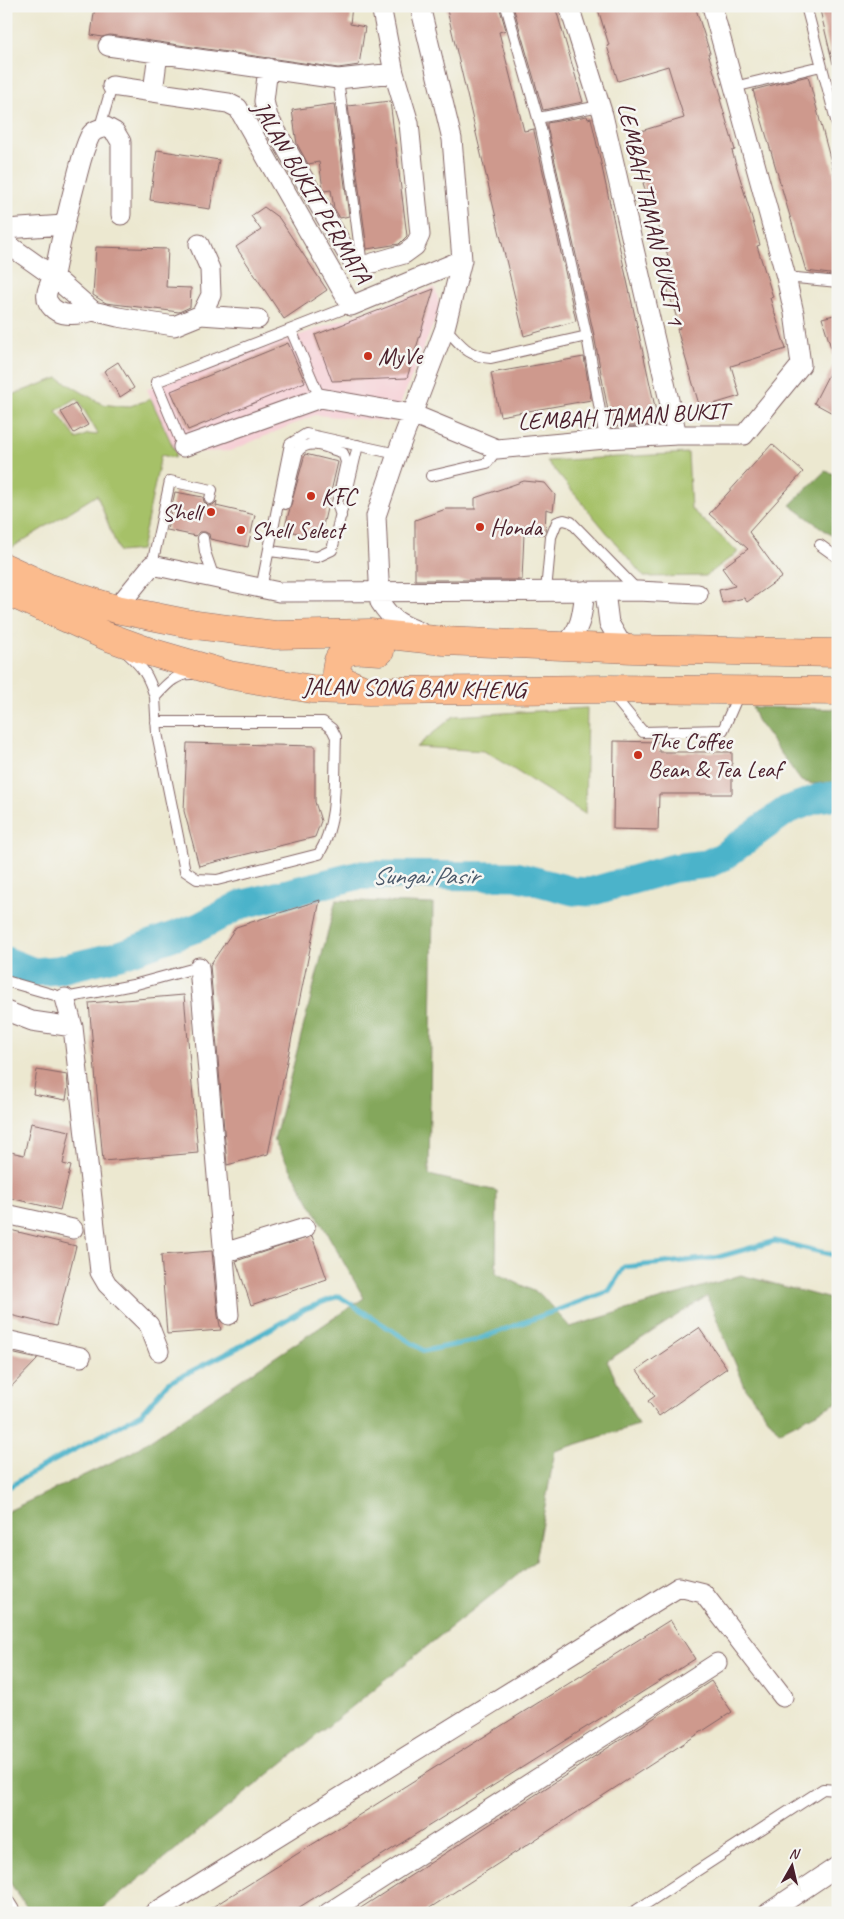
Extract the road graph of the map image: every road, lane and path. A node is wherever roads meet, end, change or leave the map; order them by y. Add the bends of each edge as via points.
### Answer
1 (381, 6) edge
2 (420, 6) edge
3 (506, 6) edge
4 (569, 6) edge
5 (712, 6) edge
6 (806, 6) edge
7 (108, 46) dead end
8 (158, 53) junction
9 (821, 66) junction
10 (268, 68) junction
11 (394, 73) junction
12 (338, 79) junction
13 (112, 86) joint
14 (734, 87) junction
15 (153, 92) junction
16 (600, 106) junction
17 (538, 118) junction
18 (106, 127) junction
19 (838, 128) edge
20 (122, 215) dead end
21 (64, 225) junction
22 (6, 229) edge
23 (6, 243) edge
24 (199, 244) dead end
25 (462, 260) junction
26 (362, 266) junction
27 (54, 277) junction
28 (786, 277) junction
29 (838, 282) edge
30 (351, 306) junction
31 (201, 315) junction
32 (258, 319) dead end
33 (445, 328) junction
34 (291, 330) junction
35 (587, 336) junction
36 (320, 398) junction
37 (412, 414) junction
38 (677, 435) junction
39 (605, 439) junction
40 (358, 445) junction
41 (183, 447) joint
42 (496, 449) junction
43 (397, 454) junction
44 (431, 476) dead end
45 (210, 499) dead end
46 (341, 516) junction
47 (203, 538) dead end
48 (820, 545) dead end
49 (270, 551) junction
50 (838, 558) edge
51 (152, 565) junction
52 (6, 568) edge
53 (214, 578) junction
54 (261, 589) junction
55 (6, 591) edge
56 (546, 591) junction
57 (585, 591) junction
58 (638, 591) junction
59 (606, 592) junction
60 (379, 593) junction
61 (698, 594) dead end
62 (116, 609) junction
63 (106, 636) junction
64 (444, 640) junction
65 (578, 646) junction
66 (633, 649) junction
67 (838, 653) edge
68 (229, 675) junction
69 (608, 689) junction
70 (741, 689) junction
71 (369, 691) junction
72 (838, 691) edge
73 (155, 696) junction
74 (156, 722) junction
75 (199, 967) joint
76 (6, 981) edge
77 (65, 998) junction
78 (6, 1011) edge
79 (73, 1027) junction
80 (6, 1214) edge
81 (305, 1228) dead end
82 (73, 1229) dead end
83 (224, 1252) junction
84 (229, 1316) dead end
85 (6, 1340) edge
86 (159, 1351) dead end
87 (81, 1357) dead end
88 (717, 1662) dead end
89 (782, 1697) dead end
90 (838, 1792) edge
91 (838, 1866) edge
92 (6, 1905) edge
93 (11, 1913) edge
94 (154, 1913) edge
95 (328, 1913) edge
96 (632, 1913) edge
97 (768, 1913) edge

1 - 11 street
2 - 25 street via 452,139
3 - 17 lane
4 - 16 street, LEMBAH TAMAN BUKIT 1
5 - 14 street, LEMBAH TAMAN BUKIT
6 - 9 lane
7 - 8 street
8 - 10 street
8 - 15 street
9 - 14 lane
9 - 19 lane
10 - 12 street
10 - 26 street via 264,101 268,116 348,255
11 - 12 street
11 - 26 street via 409,123 420,235 415,246 404,254
12 - 26 lane
13 - 15 street, JALAN BUKIT PERMATA
13 - 18 lane via 102,120
14 - 28 street, LEMBAH TAMAN BUKIT
15 - 30 street, JALAN BUKIT PERMATA via 228,103 238,108
16 - 17 lane
16 - 38 street, LEMBAH TAMAN BUKIT 1
17 - 35 lane
18 - 20 street via 115,132 121,142
18 - 21 street via 91,134
21 - 22 street
21 - 27 street
23 - 27 street
24 - 31 street via 210,269 211,295
25 - 30 street, JALAN BUKIT PERMATA
25 - 33 street
27 - 31 street via 47,295 48,303 60,313 78,316 93,311 174,326
28 - 29 lane
28 - 38 street, LEMBAH TAMAN BUKIT via 800,365 744,435
30 - 34 lane
31 - 32 street
33 - 35 lane via 476,357 491,358
33 - 37 street
34 - 36 lane
34 - 41 lane via 156,382
35 - 39 lane
36 - 37 street, LEMBAH TAMAN BUKIT
36 - 41 street
37 - 42 street, LEMBAH TAMAN BUKIT
37 - 43 street
38 - 39 street, LEMBAH TAMAN BUKIT
39 - 42 street, LEMBAH TAMAN BUKIT
40 - 43 lane
40 - 46 lane
40 - 49 lane via 306,434 290,444
42 - 44 lane via 487,463
43 - 60 street via 376,516
45 - 51 lane via 212,490 170,481
46 - 49 lane via 332,550 317,557
46 - 49 lane via 337,503 346,462 343,452 309,443 302,446
47 - 53 lane
48 - 50 lane
49 - 54 lane
51 - 53 street
51 - 62 street
52 - 62 main road, JALAN SONG BAN KHENG via 47,587
53 - 54 street
54 - 60 street
55 - 63 main road, JALAN SONG BAN KHENG
56 - 57 street
56 - 58 lane via 551,537 557,522 564,520 571,522
56 - 60 street
57 - 59 street
57 - 65 street via 576,634
58 - 59 street
58 - 61 street
59 - 66 street via 609,623 619,640
60 - 64 street via 387,614 398,623
62 - 64 main road, JALAN SONG BAN KHENG via 196,626 275,636 370,633
63 - 68 main road, JALAN SONG BAN KHENG
63 - 73 lane via 149,677
64 - 65 main road, JALAN SONG BAN KHENG
65 - 66 main road, JALAN SONG BAN KHENG
65 - 71 main road via 579,655 560,657 349,650 336,664 336,672 344,681
66 - 67 main road, JALAN SONG BAN KHENG
68 - 71 main road, JALAN SONG BAN KHENG via 312,689
68 - 73 lane via 185,673 169,681
69 - 70 main road, JALAN SONG BAN KHENG
69 - 70 lane via 643,732 723,730
69 - 71 main road, JALAN SONG BAN KHENG
70 - 72 main road, JALAN SONG BAN KHENG
73 - 74 lane
74 - 74 lane via 185,870 197,879 217,880 319,854 332,824 336,737 328,725 323,722
75 - 77 lane via 133,985
75 - 83 street
76 - 77 lane
77 - 79 street
78 - 79 street via 32,1021
79 - 86 street via 100,1272 107,1284 149,1325
80 - 82 street
81 - 83 street
83 - 84 street
85 - 87 street
88 - 95 street
89 - 94 street via 703,1593 679,1587
90 - 96 lane via 823,1789
91 - 97 street
92 - 93 street

